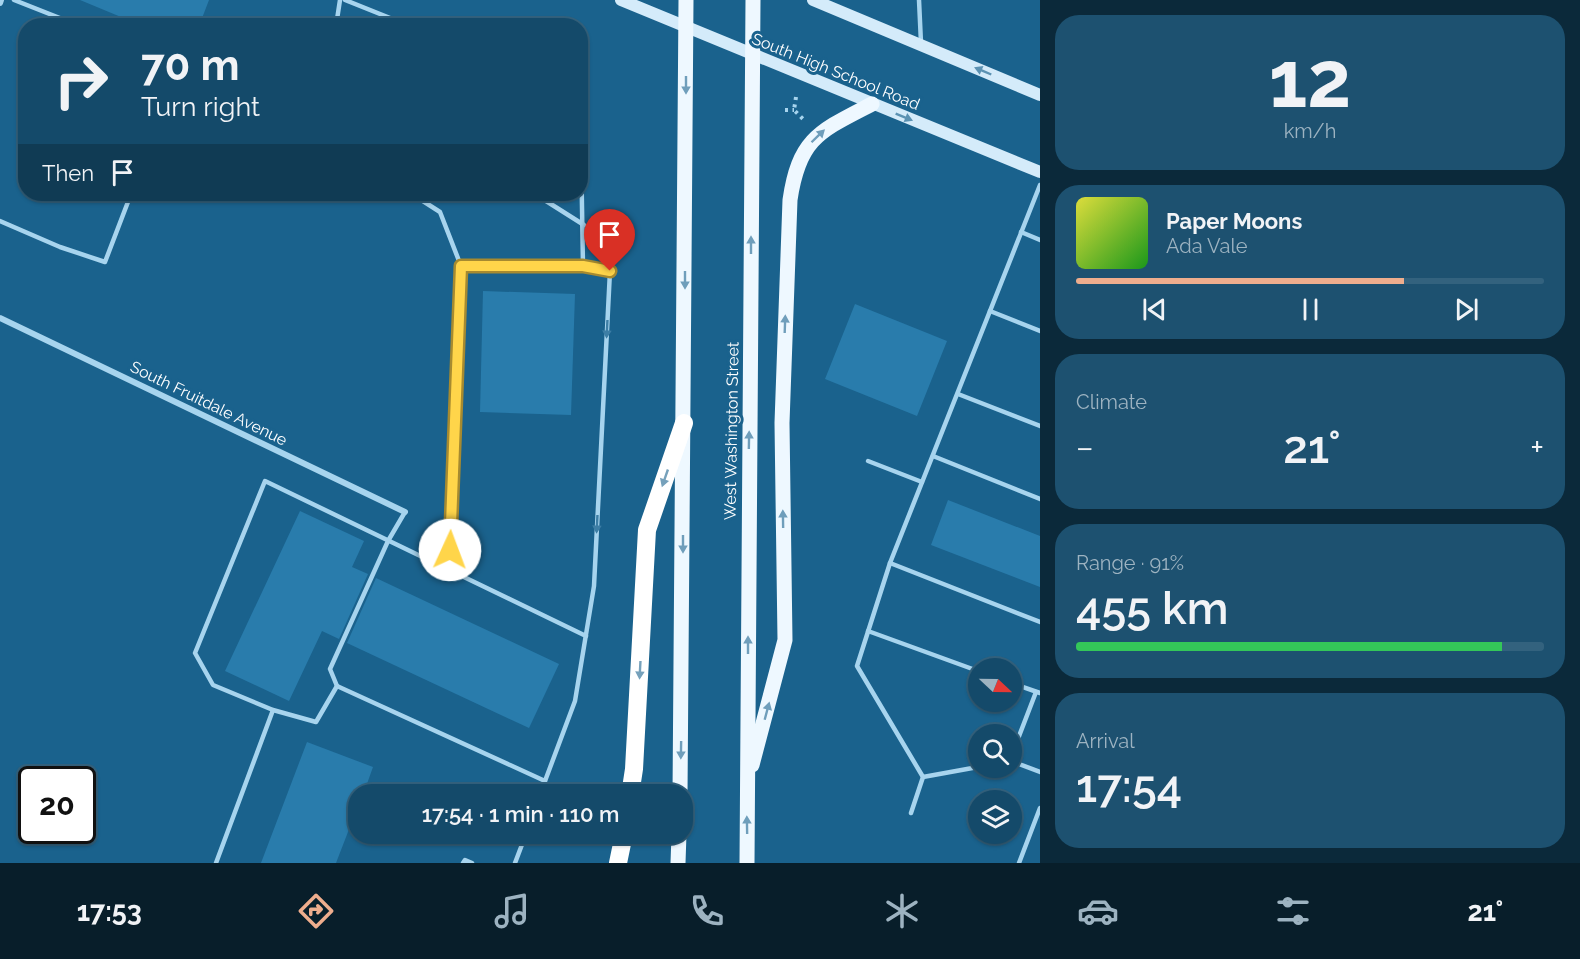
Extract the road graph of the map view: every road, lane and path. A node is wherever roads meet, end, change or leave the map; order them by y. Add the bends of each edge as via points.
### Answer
1 (14, 0) edge
2 (343, 0) edge
3 (621, 0) edge
4 (686, 0) edge
5 (753, 0) edge
6 (813, 0) edge
7 (919, 0) edge
8 (60, 18) edge
9 (338, 18) edge
10 (389, 18) edge
11 (686, 27) junction
12 (922, 46) junction
13 (752, 55) junction
14 (1040, 95) edge
15 (796, 97) dead end
16 (872, 104) junction
17 (785, 110) dead end
18 (794, 110) junction
19 (805, 121) dead end
20 (1040, 172) edge
21 (1040, 185) edge
22 (127, 201) edge
23 (423, 201) edge
24 (546, 201) edge
25 (583, 201) edge
26 (0, 221) edge
27 (584, 225) junction
28 (1021, 232) junction
29 (1040, 240) edge
30 (461, 266) junction
31 (583, 266) junction
32 (990, 311) junction
33 (0, 318) edge
34 (1040, 330) edge
35 (958, 393) junction
36 (684, 423) junction
37 (1040, 426) edge
38 (933, 456) junction
39 (868, 461) dead end
40 (922, 482) junction
41 (1040, 499) edge
42 (405, 512) joint
43 (388, 541) junction
44 (890, 563) junction
45 (450, 571) junction
46 (1040, 622) edge
47 (868, 631) junction
48 (585, 636) junction
49 (968, 667) edge
50 (336, 686) junction
51 (1022, 687) edge
52 (1038, 693) edge
53 (273, 710) junction
54 (1022, 732) edge
55 (1022, 764) edge
56 (968, 769) edge
57 (1040, 772) edge
58 (923, 777) junction
59 (545, 781) junction
60 (544, 784) edge
61 (632, 784) edge
62 (680, 784) edge
63 (746, 788) junction
64 (1040, 808) edge
65 (911, 813) dead end
66 (522, 844) edge
67 (622, 844) edge
68 (679, 844) edge
69 (216, 863) edge
70 (464, 863) edge
71 (472, 863) edge
72 (515, 863) edge
73 (618, 863) edge
74 (678, 863) edge
75 (747, 863) edge
76 (1020, 863) edge

1 - 8 lane
2 - 9 lane
2 - 10 lane
3 - 11 street, South High School Road
4 - 11 main road
5 - 13 main road, West Washington Street
6 - 12 street
7 - 12 lane
11 - 13 street, South High School Road
11 -> 36 main road
14 -> 12 street
13 - 16 street, South High School Road
63 -> 13 main road, West Washington Street
15 - 18 path
16 -> 20 street, South High School Road
63 -> 16 main road via 785,640 782,423 794,174 803,153 824,130
17 - 18 path
18 - 19 path
21 - 28 lane
22 - 26 lane via 105,262
23 - 30 lane via 440,212
24 - 27 lane
25 - 27 lane
27 - 31 lane
28 - 29 lane
28 - 32 lane
30 - 31 lane
30 - 45 lane
31 -> 48 lane via 610,271 594,586
32 - 34 lane
32 - 35 lane
33 - 42 street, South Fruitdale Avenue
35 - 37 lane
35 - 38 lane
36 -> 61 highway via 647,530
36 -> 62 main road
38 - 40 lane
38 - 41 lane
39 - 40 lane
40 - 44 lane
42 - 43 lane
43 - 45 lane
43 - 50 lane via 330,669
43 - 53 lane via 265,481 195,653 213,685
44 - 46 lane
44 - 47 lane
45 - 48 lane
47 - 49 lane
47 - 58 lane via 857,666
48 - 59 lane via 575,701
50 - 53 lane via 316,722
50 - 59 lane
51 - 52 lane
52 - 54 lane
53 - 69 lane
55 - 57 lane
56 - 58 lane
58 - 65 lane
59 - 60 lane
75 -> 63 main road, West Washington Street
64 - 76 lane
66 - 72 lane
67 - 73 highway
68 - 74 main road
70 - 71 lane

